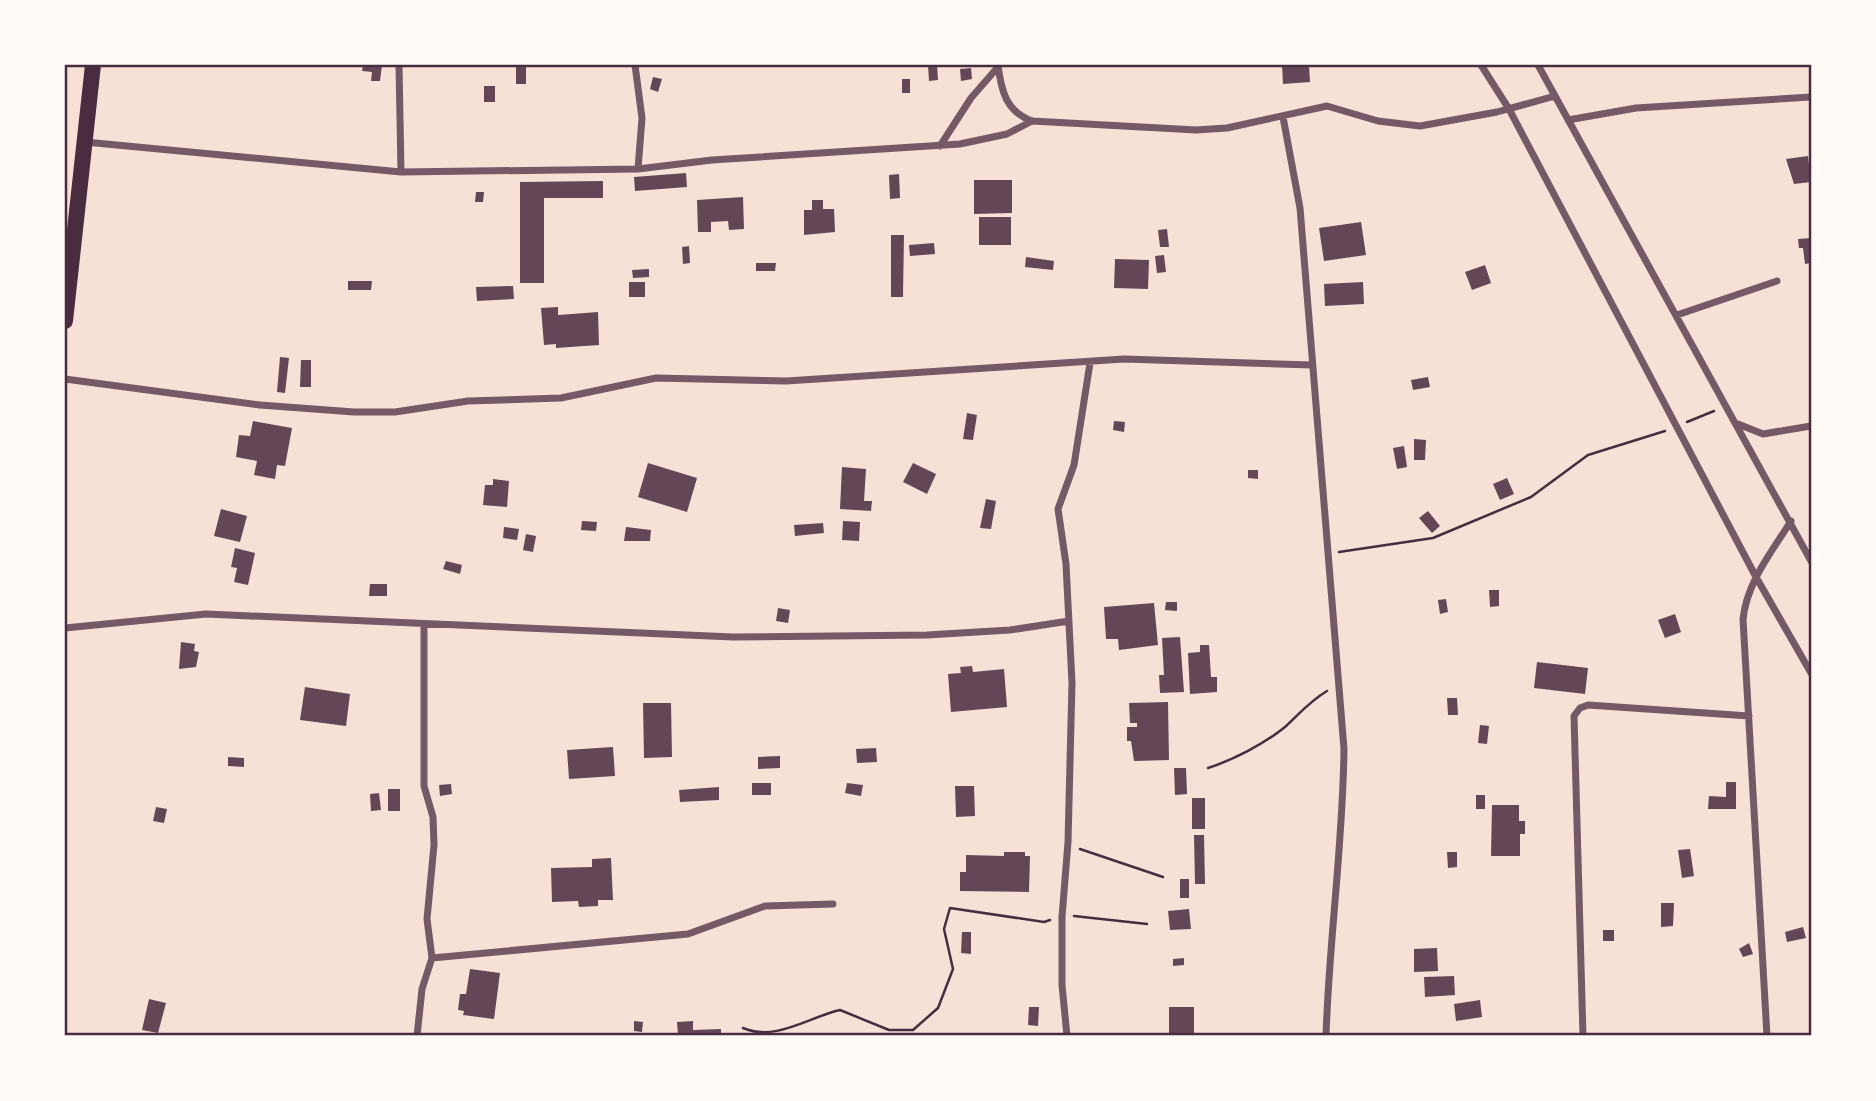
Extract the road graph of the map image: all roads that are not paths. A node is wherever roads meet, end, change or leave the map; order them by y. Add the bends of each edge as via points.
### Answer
1 (93, 65) edge
2 (399, 65) edge
3 (635, 65) edge
4 (1481, 65) edge
5 (1538, 65) edge
6 (998, 66) edge
7 (1555, 96) junction
8 (1811, 97) edge
9 (1509, 109) junction
10 (1283, 117) junction
11 (1568, 120) junction
12 (1032, 121) junction
13 (85, 142) junction
14 (940, 146) junction
15 (638, 169) junction
16 (401, 172) junction
17 (1777, 281) dead end
18 (1677, 315) junction
19 (65, 321) edge
20 (1090, 363) junction
21 (1312, 365) junction
22 (65, 379) edge
23 (1737, 423) junction
24 (1811, 426) edge
25 (1791, 521) junction
26 (1811, 561) edge
27 (1756, 577) junction
28 (1069, 621) junction
29 (424, 625) junction
30 (65, 628) edge
31 (1811, 673) edge
32 (1749, 716) junction
33 (833, 904) dead end
34 (432, 958) junction
35 (417, 1036) edge
36 (1067, 1036) edge
37 (1326, 1036) edge
38 (1583, 1036) edge
39 (1767, 1036) edge

1 - 13 highway
2 - 16 street
3 - 15 street via 642,118
4 - 9 street
5 - 7 street
6 - 12 street via 1010,107
6 - 14 street
7 - 9 street
7 - 11 street
8 - 11 street via 1636,108
9 - 10 street via 1420,126 1378,121 1327,106
9 - 27 street
10 - 12 street via 1196,130
10 - 21 street via 1300,208
11 - 18 street
12 - 14 street via 985,141
13 - 16 street
13 - 19 highway
14 - 15 street
15 - 16 street
17 - 18 street
18 - 23 street
20 - 21 street via 1124,359
20 - 22 street via 997,365 786,381 656,378 561,398 468,401 395,412 260,405
20 - 28 street via 1074,466 1058,509
21 - 37 street via 1340,687 1343,801
23 - 24 street via 1763,434
23 - 25 street
25 - 26 street
25 - 27 street
27 - 31 street
27 - 32 street via 1745,598 1743,620
28 - 29 street via 927,635 733,637
28 - 36 street via 1072,683 1062,918
29 - 30 street via 206,614
29 - 34 street via 424,786 433,817 428,919
32 - 38 street via 1588,705 1574,716
32 - 39 street
33 - 34 street via 765,906 688,934
34 - 35 street via 422,989

